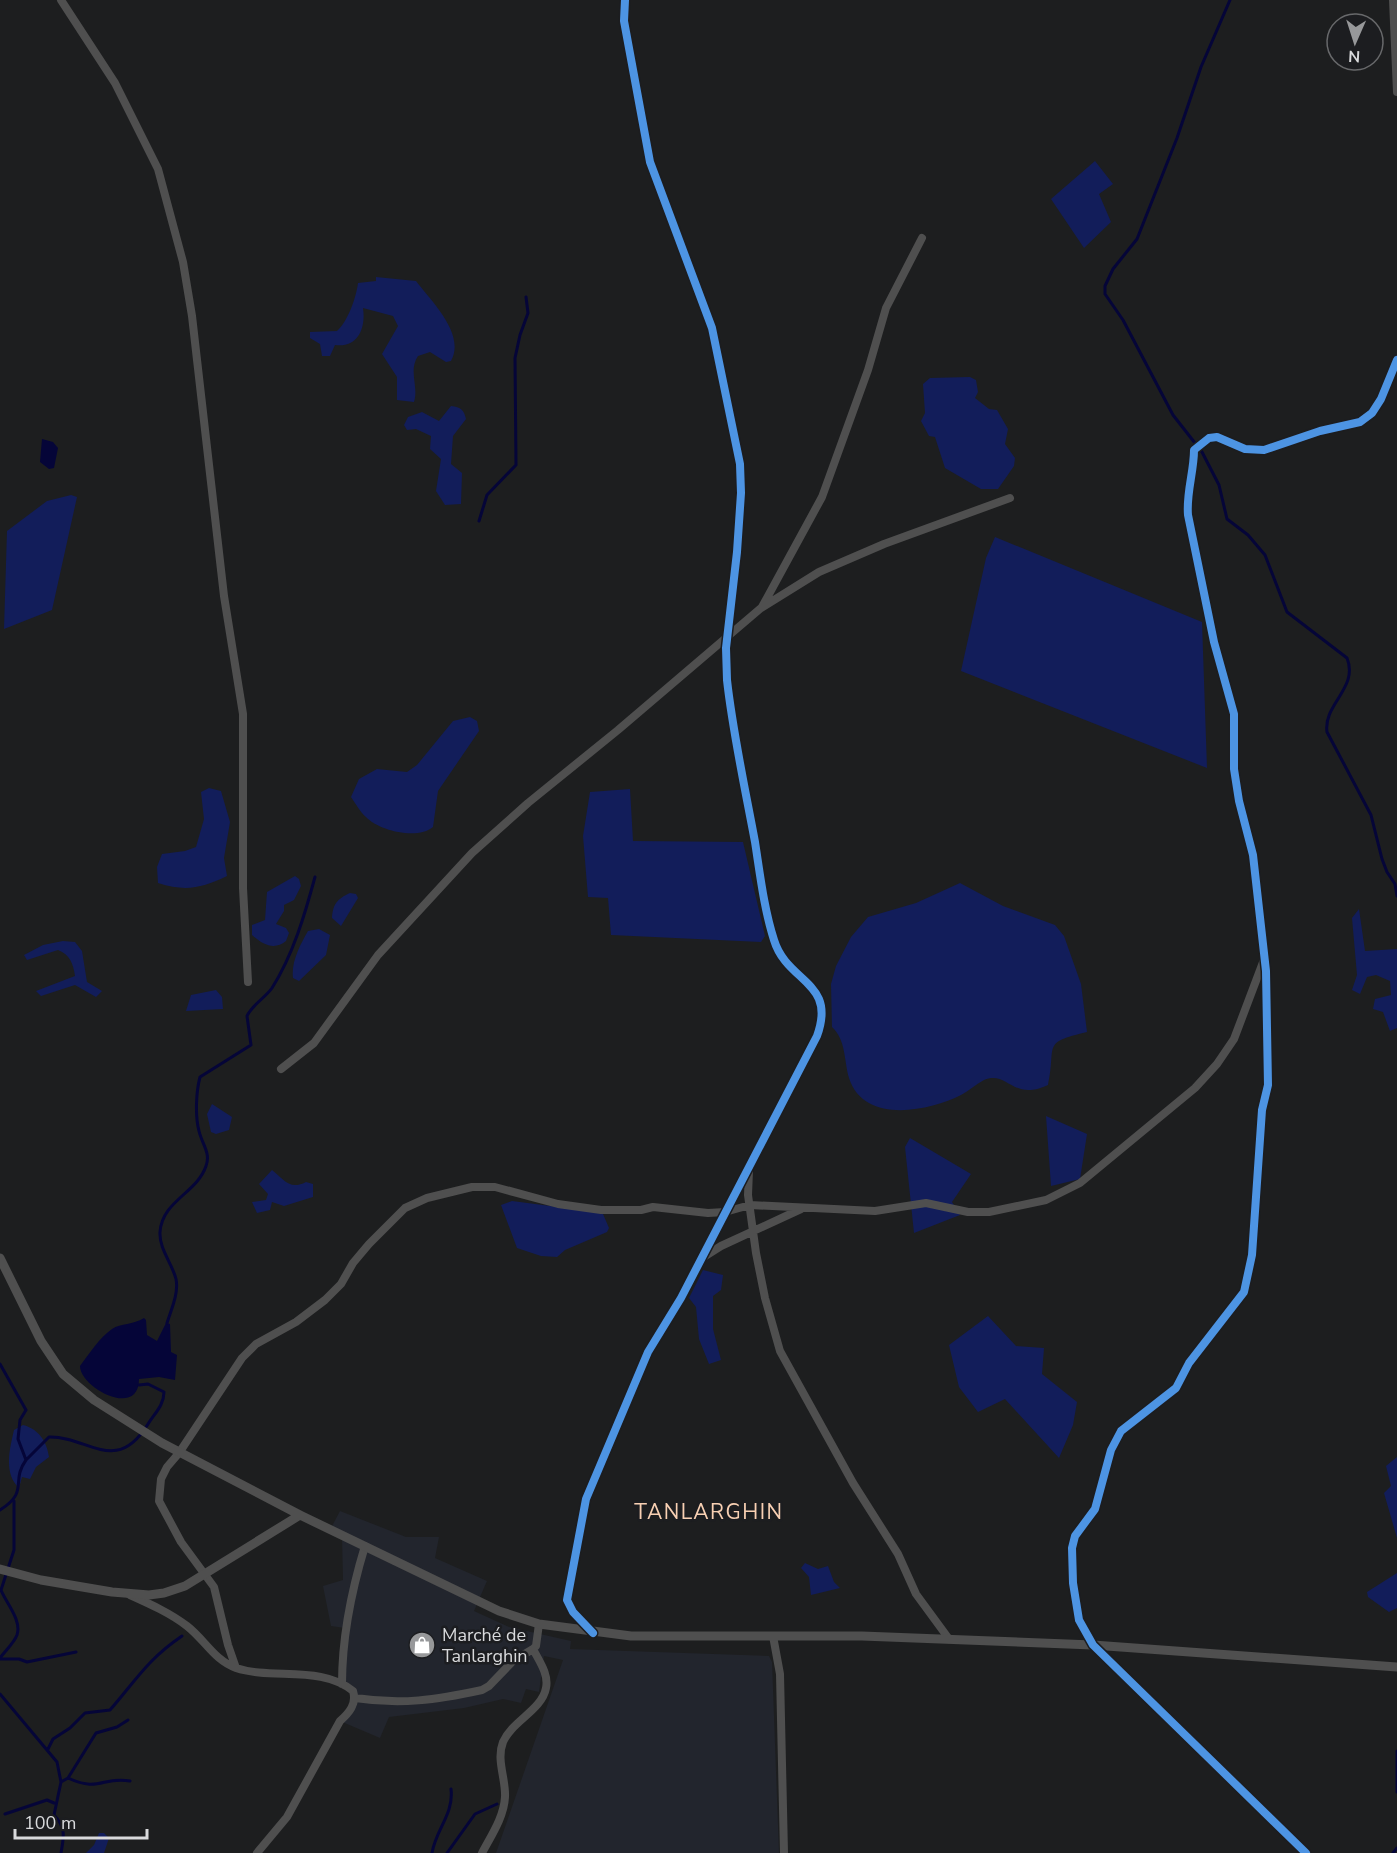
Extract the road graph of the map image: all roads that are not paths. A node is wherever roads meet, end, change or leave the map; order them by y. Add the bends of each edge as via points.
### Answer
1 (61, 0) edge
2 (625, 0) edge
3 (1393, 0) edge
4 (1397, 92) edge
5 (921, 238) dead end
6 (1397, 360) edge
7 (1010, 498) dead end
8 (761, 608) junction
9 (727, 639) junction
10 (1265, 957) junction
11 (248, 982) dead end
12 (281, 1069) dead end
13 (749, 1166) junction
14 (750, 1205) junction
15 (806, 1208) junction
16 (725, 1212) junction
17 (753, 1232) junction
18 (0, 1258) edge
19 (701, 1259) junction
20 (179, 1453) junction
21 (300, 1515) junction
22 (365, 1546) junction
23 (0, 1569) edge
24 (205, 1574) junction
25 (124, 1593) junction
26 (539, 1624) junction
27 (593, 1633) junction
28 (772, 1636) junction
29 (949, 1639) junction
30 (1093, 1645) junction
31 (533, 1649) junction
32 (1397, 1667) edge
33 (236, 1668) junction
34 (342, 1684) junction
35 (355, 1698) junction
36 (257, 1853) edge
37 (482, 1853) edge
38 (784, 1853) edge
39 (1306, 1853) edge

1 - 11 street via 115,83 158,169 183,262 224,596 243,714 243,888
2 - 9 street via 624,21 647,150 712,328 740,464 737,552
3 - 4 street
5 - 8 street via 886,308 822,497
6 - 10 street via 1381,399 1360,422 1264,450 1245,449 1217,437 1200,443 1194,450 1194,469 1186,500 1188,515 1214,642 1234,714 1234,769 1250,837
7 - 8 street via 819,572
8 - 9 street
9 - 12 street via 472,853 378,955 314,1043
9 - 13 street via 732,717 774,942 820,1000 823,1010 817,1036
10 - 15 street via 1234,1039 1217,1064 1196,1088 1080,1183 1046,1200 989,1212 926,1203 875,1211
10 - 30 street via 1268,1085 1262,1110 1257,1208 1248,1281 1231,1311 1189,1363 1176,1388 1127,1424 1111,1450 1095,1509 1078,1528 1072,1548 1079,1620
13 - 14 street
13 - 16 street
14 - 15 street
14 - 16 street
14 - 17 street
15 - 17 street
16 - 19 street
16 - 20 street via 653,1207 601,1210 558,1204 495,1187 472,1187 427,1198 405,1208 392,1220 325,1300 249,1351
17 - 19 street
17 - 29 street via 780,1351 852,1483 898,1554 916,1594
18 - 20 street via 63,1374 94,1400
19 - 27 street via 648,1352 586,1499 567,1600
20 - 21 street
20 - 24 street via 161,1479 159,1501 181,1542
21 - 22 street
21 - 24 street
22 - 26 street via 499,1611
22 - 34 street via 345,1628
23 - 25 street via 41,1580
24 - 25 street via 164,1593
24 - 33 street via 214,1587
25 - 33 street via 186,1625 211,1653
26 - 27 street
26 - 31 street
27 - 28 street
28 - 29 street
28 - 38 street via 780,1674
29 - 30 street
30 - 32 street
30 - 39 street
31 - 35 street via 513,1661 482,1690 413,1703
31 - 37 street via 546,1675 546,1691 517,1721 502,1744 503,1810
33 - 34 street
34 - 35 street via 353,1691
35 - 36 street via 287,1817

